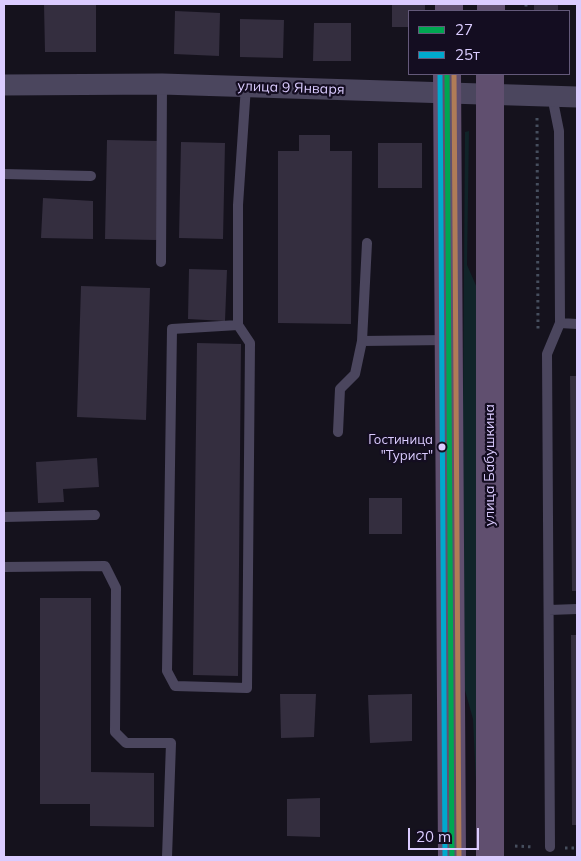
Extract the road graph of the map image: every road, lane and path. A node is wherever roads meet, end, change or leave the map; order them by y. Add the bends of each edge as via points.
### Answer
1 (447, 83) edge
2 (162, 84) junction
3 (490, 84) edge
4 (4, 85) edge
5 (246, 86) junction
6 (552, 96) junction
7 (577, 97) edge
8 (4, 174) edge
9 (91, 176) dead end
10 (367, 243) dead end
11 (161, 262) dead end
12 (238, 324) junction
13 (560, 324) junction
14 (577, 324) edge
15 (448, 340) junction
16 (362, 341) junction
17 (338, 432) dead end
18 (94, 515) dead end
19 (4, 517) edge
20 (4, 567) edge
21 (577, 609) edge
22 (549, 610) junction
23 (550, 847) dead end
24 (166, 857) edge
25 (452, 857) edge
26 (490, 857) edge

1 - 3 street, улица 9 Января
1 - 5 street, улица 9 Января
1 - 15 main road
2 - 4 street, улица 9 Января
2 - 5 street, улица 9 Января
2 - 11 lane
3 - 6 street, улица 9 Января
3 - 26 main road, улица Бабушкина
5 - 12 lane via 238,205
6 - 7 street, улица 9 Января
6 - 13 lane via 559,131
8 - 9 lane
10 - 16 lane
12 - 12 lane via 250,343 247,688 176,686 168,671 172,329
13 - 14 lane
13 - 22 lane via 547,354
15 - 16 lane
15 - 25 main road
16 - 17 lane via 355,374 340,389
18 - 19 lane
20 - 24 lane via 105,566 116,588 116,732 126,743 172,743
21 - 22 lane
22 - 23 lane

